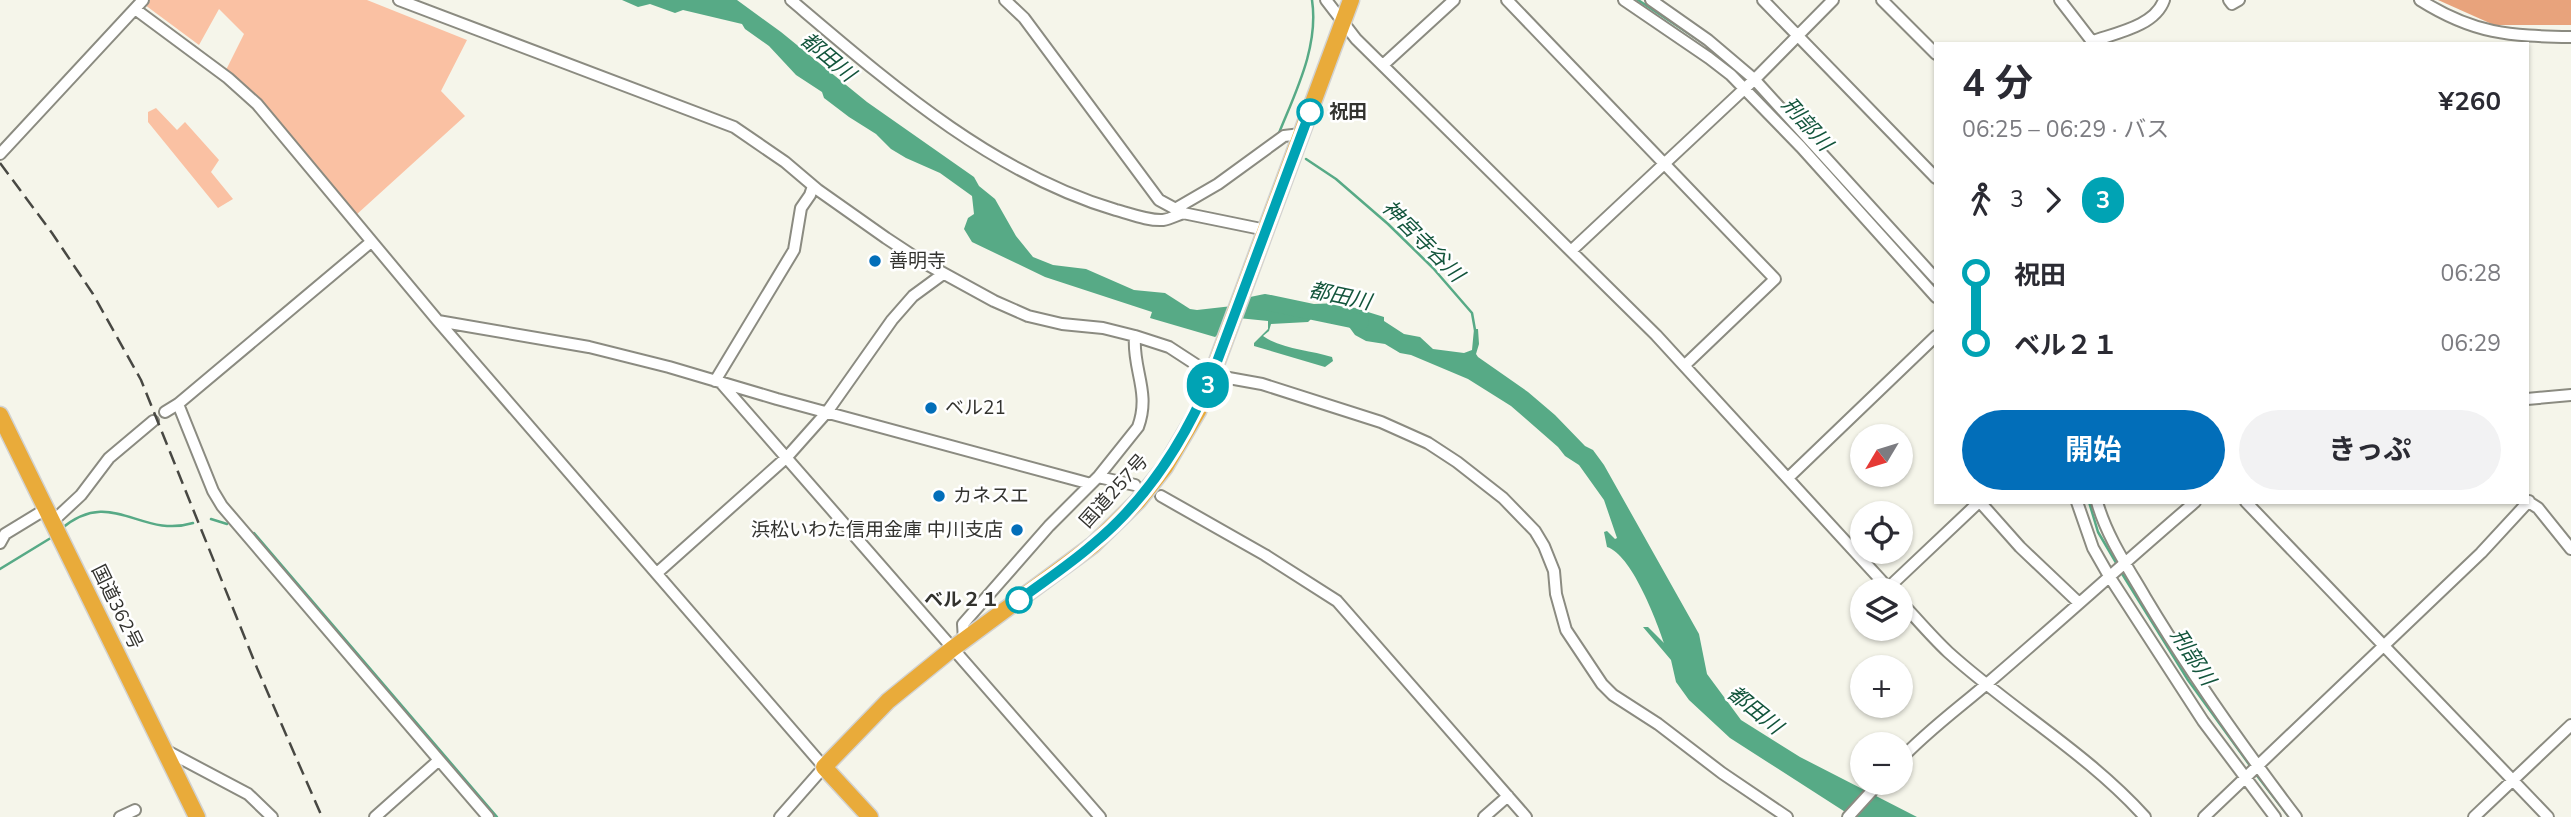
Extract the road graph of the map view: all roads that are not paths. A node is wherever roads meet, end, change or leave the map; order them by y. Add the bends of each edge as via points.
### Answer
1 (399, 0) edge
2 (791, 0) edge
3 (1004, 0) edge
4 (1326, 0) edge
5 (1351, 0) edge
6 (1454, 0) edge
7 (1507, 0) edge
8 (1624, 0) edge
9 (1651, 0) edge
10 (1763, 0) edge
11 (1833, 0) edge
12 (1882, 0) edge
13 (2060, 0) edge
14 (2164, 0) edge
15 (2230, 0) edge
16 (2239, 0) edge
17 (2420, 0) edge
18 (139, 4) edge
19 (1342, 24) junction
20 (1797, 35) junction
21 (2571, 37) edge
22 (2092, 42) edge
23 (2095, 42) edge
24 (1934, 52) edge
25 (1383, 65) junction
26 (1749, 84) junction
27 (1301, 134) junction
28 (0, 154) edge
29 (1663, 164) junction
30 (1934, 176) edge
31 (813, 186) junction
32 (1179, 211) junction
33 (1266, 230) junction
34 (370, 242) junction
35 (1571, 251) junction
36 (943, 274) junction
37 (1934, 277) edge
38 (1934, 295) edge
39 (438, 321) junction
40 (1135, 336) junction
41 (1934, 339) edge
42 (1685, 365) junction
43 (1213, 373) junction
44 (718, 381) junction
45 (2571, 395) edge
46 (2529, 399) edge
47 (178, 404) junction
48 (165, 412) dead end
49 (827, 412) junction
50 (0, 415) edge
51 (153, 421) dead end
52 (787, 457) junction
53 (1788, 478) junction
54 (1095, 481) junction
55 (1135, 485) dead end
56 (1161, 496) dead end
57 (2529, 502) edge
58 (1977, 504) edge
59 (1981, 504) edge
60 (2078, 504) edge
61 (2098, 504) edge
62 (2193, 504) edge
63 (2248, 504) edge
64 (2525, 504) edge
65 (48, 516) junction
66 (0, 543) edge
67 (2571, 549) edge
68 (2124, 563) junction
69 (657, 573) junction
70 (2110, 575) junction
71 (1879, 578) edge
72 (1900, 578) edge
73 (2079, 603) junction
74 (1913, 615) edge
75 (958, 645) junction
76 (2382, 645) junction
77 (1988, 683) junction
78 (2571, 725) edge
79 (1913, 746) edge
80 (164, 750) junction
81 (439, 760) junction
82 (2256, 766) junction
83 (824, 767) junction
84 (2245, 776) junction
85 (2512, 780) junction
86 (1868, 795) edge
87 (1508, 796) junction
88 (135, 810) dead end
89 (120, 817) edge
90 (197, 817) edge
91 (272, 817) edge
92 (375, 817) edge
93 (488, 817) edge
94 (780, 817) edge
95 (870, 817) edge
96 (1100, 817) edge
97 (1484, 817) edge
98 (1526, 817) edge
99 (1787, 817) edge
100 (1848, 817) edge
101 (2145, 817) edge
102 (2204, 817) edge
103 (2275, 817) edge
104 (2296, 817) edge
105 (2474, 817) edge
106 (2548, 817) edge

1 - 31 street via 734,127
2 - 32 street via 953,130 1045,183 1147,219 1164,220
3 - 32 street via 1024,18 1159,200
4 - 19 street
5 - 19 highway, 国道257号
6 - 25 street
7 - 29 street
8 - 26 street
9 - 26 street via 1708,40
10 - 20 street
11 - 20 street
12 - 24 street
13 - 22 street
14 - 23 street via 2159,11 2147,19
15 - 16 street via 2232,4
17 - 21 street via 2469,26 2501,34
18 - 28 street
18 - 34 street via 257,104
19 - 25 street
19 - 27 highway, 国道257号
20 - 26 street
20 - 30 street
25 - 35 street
26 - 29 street
26 - 37 street
26 - 38 street
27 - 32 street via 1284,136
27 - 33 highway, 国道257号
29 - 35 street
29 - 42 street via 1775,279
31 - 36 street
31 - 44 street via 801,208 794,250
32 - 33 street
33 - 43 highway, 国道257号
34 - 39 street
34 - 47 street
35 - 42 street
36 - 40 street via 1028,316
36 - 49 street via 913,296 892,320
39 - 44 street via 589,347
39 - 69 street
40 - 43 street via 1169,348
40 - 54 street via 1143,389 1141,418
41 - 53 street
42 - 53 street
43 - 75 highway, 国道257号 via 1198,411 1165,467 1138,500 1093,545
43 - 99 street via 1381,422 1428,443 1482,480 1545,546 1566,630 1602,684
44 - 49 street
44 - 52 street
45 - 46 street
47 - 48 street
47 - 81 street via 222,506
49 - 52 street
49 - 54 street
50 - 65 highway, 国道362号
51 - 65 street via 109,458 81,495
52 - 69 street
52 - 75 street via 904,591
53 - 71 street
54 - 55 street
54 - 75 street via 963,624
56 - 87 street via 1337,601
57 - 67 street
58 - 72 street
59 - 73 street
60 - 70 street via 2093,548
61 - 68 street
62 - 68 street
63 - 76 street
64 - 76 street via 2481,553
65 - 66 street via 5,534
65 - 80 highway, 国道362号
68 - 70 street
68 - 82 street
69 - 83 street
70 - 73 street
70 - 84 street via 2203,721
73 - 77 street
74 - 77 street via 1949,653
75 - 83 highway, 国道257号 via 888,701
75 - 96 street
76 - 82 street
76 - 85 street
77 - 79 street
77 - 101 street via 2097,770
78 - 85 street
80 - 90 highway, 国道362号
80 - 91 street via 248,794
81 - 92 street
81 - 93 street
82 - 84 street
82 - 104 street
83 - 94 street
83 - 95 highway
84 - 102 street
84 - 103 street
85 - 105 street
85 - 106 street
86 - 100 street
87 - 97 street
87 - 98 street
88 - 89 street

